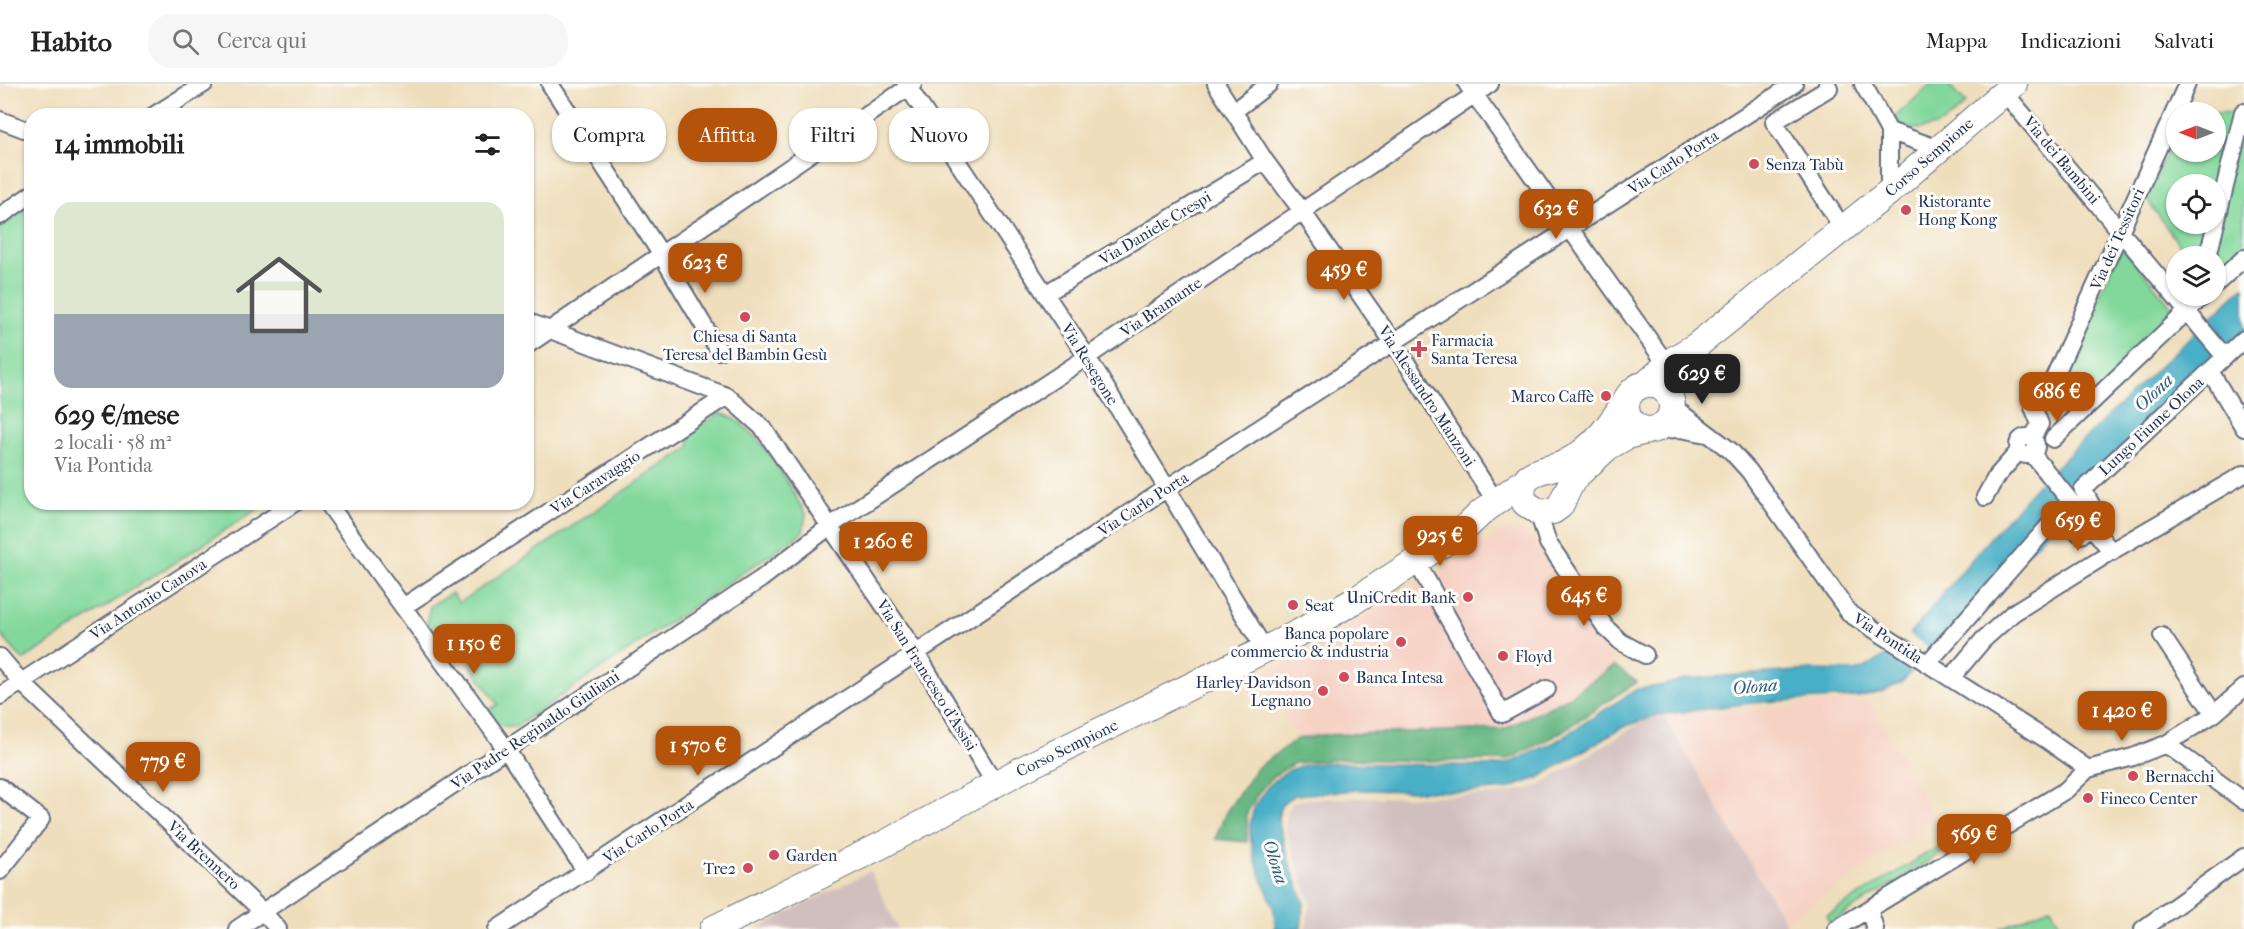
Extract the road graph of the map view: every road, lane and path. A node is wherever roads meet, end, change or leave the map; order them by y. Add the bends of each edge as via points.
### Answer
1 (204, 84) edge
2 (550, 84) edge
3 (1216, 84) edge
4 (1269, 84) edge
5 (1490, 84) edge
6 (1794, 84) edge
7 (1827, 84) edge
8 (1863, 84) edge
9 (2187, 84) edge
10 (909, 85) edge
11 (2010, 88) edge
12 (1471, 89) edge
13 (166, 108) edge
14 (1234, 111) junction
15 (2243, 112) edge
16 (0, 120) edge
17 (24, 129) edge
18 (1889, 131) junction
19 (1939, 149) junction
20 (1265, 161) junction
21 (1889, 192) junction
22 (24, 200) edge
23 (1302, 211) junction
24 (0, 216) edge
25 (1570, 229) junction
26 (1844, 230) junction
27 (2120, 230) junction
28 (2210, 246) edge
29 (661, 254) junction
30 (2244, 258) edge
31 (2166, 273) edge
32 (2226, 275) edge
33 (1045, 294) junction
34 (2191, 306) edge
35 (2200, 306) edge
36 (534, 324) edge
37 (549, 330) junction
38 (534, 340) edge
39 (1393, 342) junction
40 (1696, 346) junction
41 (2237, 349) edge
42 (719, 351) dead end
43 (1088, 357) junction
44 (1667, 365) junction
45 (2210, 371) junction
46 (1638, 389) junction
47 (2047, 393) dead end
48 (727, 396) junction
49 (1672, 403) junction
50 (2033, 407) dead end
51 (2244, 428) edge
52 (1653, 430) junction
53 (1708, 434) junction
54 (2053, 439) dead end
55 (2031, 452) junction
56 (2244, 474) edge
57 (1526, 480) junction
58 (1167, 488) junction
59 (1985, 497) dead end
60 (1496, 502) junction
61 (1540, 509) junction
62 (284, 510) edge
63 (333, 510) edge
64 (830, 526) junction
65 (2091, 527) junction
66 (1461, 532) junction
67 (2112, 552) junction
68 (1416, 561) junction
69 (403, 607) junction
70 (2162, 636) dead end
71 (1265, 650) junction
72 (917, 654) junction
73 (1645, 655) dead end
74 (0, 657) edge
75 (1927, 664) junction
76 (1951, 678) junction
77 (21, 682) junction
78 (1547, 688) dead end
79 (2244, 688) edge
80 (0, 696) edge
81 (2214, 714) junction
82 (2166, 744) junction
83 (506, 749) junction
84 (2088, 769) junction
85 (995, 784) junction
86 (0, 787) edge
87 (2244, 801) edge
88 (2244, 857) edge
89 (0, 871) edge
90 (585, 872) junction
91 (1869, 909) junction
92 (263, 912) junction
93 (237, 929) edge
94 (278, 929) edge
95 (496, 929) edge
96 (713, 929) edge
97 (1836, 929) edge
98 (1875, 929) edge
99 (2143, 929) edge

1 - 13 street
2 - 29 street
3 - 14 street, Via Alessandro Manzoni
4 - 14 street
5 - 12 street, Via Bramante
6 - 25 street, Via Carlo Porta
7 - 26 street via 1829,88 1774,122
8 - 18 street
9 - 27 street, Via dei Tessitori
10 - 29 street
10 - 33 street, Via Resegone
11 - 19 main road, Corso Sempione
11 - 27 street, Via dei Bambini
12 - 23 street, Via Bramante
12 - 25 street
14 - 20 street, Via Alessandro Manzoni
15 - 28 street
16 - 17 street
18 - 19 street
18 - 21 street
19 - 21 main road, Corso Sempione
20 - 23 street, Via Alessandro Manzoni
20 - 33 street, Via Daniele Crespi
21 - 26 main road, Corso Sempione
22 - 24 street
23 - 39 street, Via Alessandro Manzoni
23 - 43 street, Via Bramante
25 - 39 street, Via Carlo Porta
25 - 44 street
26 - 40 main road, Corso Sempione
27 - 31 street, Via dei Bambini
27 - 47 street, Via dei Tessitori
29 - 37 street
29 - 42 street
30 - 32 street
33 - 43 street, Via Resegone
34 - 54 street
35 - 41 street, Via dei Bambini
36 - 37 street
37 - 38 street
37 - 48 street
39 - 58 street, Via Carlo Porta
39 - 60 street, Via Alessandro Manzoni
40 - 44 main road, Corso Sempione
40 - 49 main road, Corso Sempione via 1683,366
41 - 45 street, Lungo Fiume Olona
43 - 58 street, Via Resegone
43 - 64 street, Via Bramante
44 - 46 main road, Corso Sempione
45 - 51 street
45 - 65 street, Lungo Fiume Olona via 2083,490 2097,515
46 - 49 main road via 1661,387
46 - 52 main road via 1626,408 1630,421 1641,429
46 - 57 main road, Corso Sempione via 1596,440 1567,462 1536,472
48 - 64 street, Via San Francesco d'Assisi via 763,428
48 - 69 street, Via Caravaggio
49 - 52 main road, Corso Sempione via 1669,419
49 - 53 street, Via Pontida
50 - 55 street via 2040,424
52 - 53 street, Via Pontida
52 - 61 main road via 1622,438 1573,479 1562,502
53 - 75 street, Via Pontida via 1749,471 1850,614
55 - 59 street via 1996,477
55 - 65 street
56 - 67 street
57 - 60 main road, Corso Sempione
57 - 61 main road via 1522,494
58 - 71 street, Via Resegone
58 - 72 street, Via Carlo Porta
60 - 66 main road, Corso Sempione
61 - 66 main road, Corso Sempione via 1507,510
61 - 73 street via 1546,539 1606,628
62 - 77 street, Via Antonio Canova
63 - 69 street
64 - 72 street, Via San Francesco d'Assisi
64 - 83 street, Via Padre Reginaldo Giuliani via 761,579
65 - 67 street
65 - 75 street via 2081,535 2060,513
66 - 68 main road, Corso Sempione
67 - 76 street via 2013,613 1983,640
68 - 71 main road, Corso Sempione
68 - 78 street via 1502,714
69 - 83 street
70 - 81 street
71 - 85 main road, Corso Sempione
72 - 85 street, Via San Francesco d'Assisi
72 - 90 street, Via Carlo Porta
74 - 77 street, Via Brennero
75 - 76 street, Via Pontida
76 - 84 street, Via Pontida
77 - 80 street, Via Antonio Canova
77 - 92 street, Via Brennero
79 - 81 street
81 - 82 street
82 - 84 street
82 - 87 street
83 - 90 street
83 - 92 street, Via Padre Reginaldo Giuliani
84 - 91 street via 2066,790
85 - 96 main road, Corso Sempione
86 - 89 street via 41,819
88 - 99 street
90 - 95 street, Via Carlo Porta
91 - 97 street
91 - 98 street
92 - 93 street, Via Padre Reginaldo Giuliani
92 - 94 street, Via Brennero

